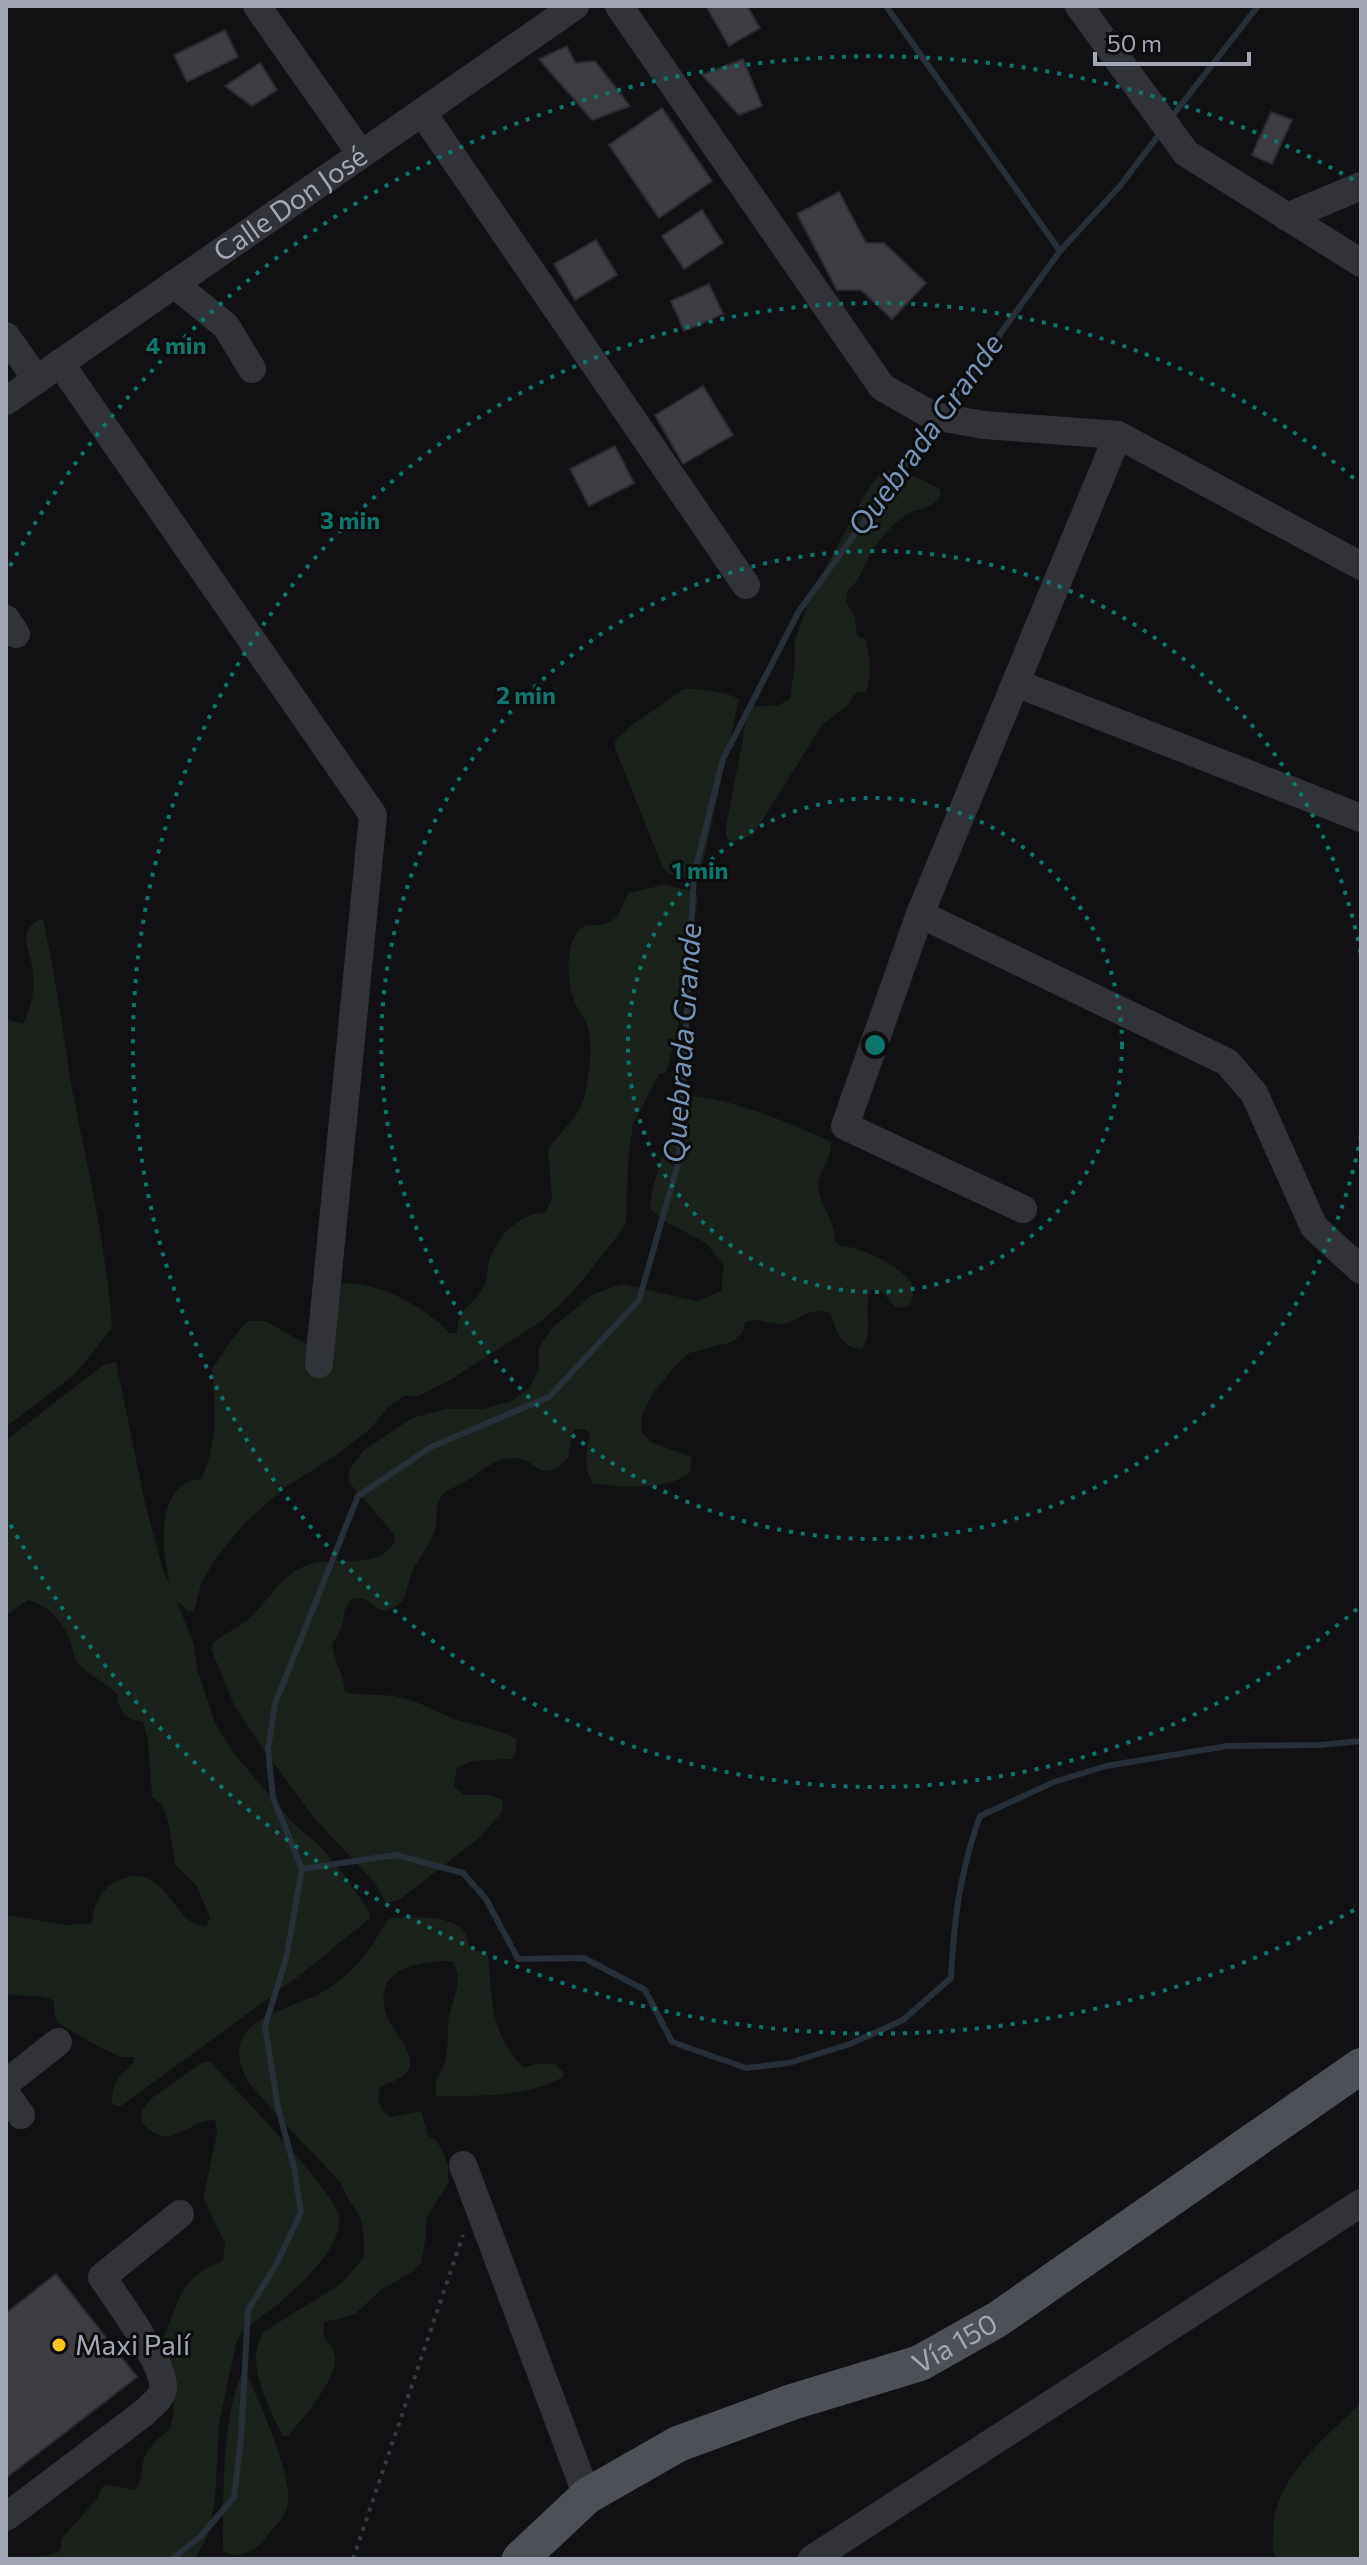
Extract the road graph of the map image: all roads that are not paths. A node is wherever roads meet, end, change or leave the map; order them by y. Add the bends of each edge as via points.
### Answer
1 (257, 6) edge
2 (575, 6) edge
3 (619, 6) edge
4 (1079, 6) edge
5 (422, 112) junction
6 (361, 154) junction
7 (1361, 186) edge
8 (1287, 217) junction
9 (1361, 263) edge
10 (174, 284) junction
11 (6, 336) edge
12 (60, 363) junction
13 (252, 369) dead end
14 (37, 380) junction
15 (6, 401) edge
16 (1118, 435) junction
17 (1361, 566) edge
18 (746, 585) dead end
19 (1016, 683) junction
20 (1361, 818) edge
21 (920, 914) junction
22 (1023, 1209) dead end
23 (1361, 1270) edge
24 (319, 1364) dead end
25 (58, 2042) dead end
26 (1361, 2066) edge
27 (6, 2083) edge
28 (463, 2165) dead end
29 (1361, 2203) edge
30 (180, 2214) dead end
31 (587, 2496) junction
32 (6, 2517) edge
33 (520, 2559) edge
34 (812, 2559) edge

1 - 6 street
2 - 5 street, Calle Don José
3 - 16 street via 882,387 933,416
4 - 8 street via 1186,153
5 - 6 street, Calle Don José
5 - 18 street
6 - 10 street, Calle Don José
7 - 8 street
8 - 9 street
10 - 12 street, Calle Don José
10 - 13 street via 226,326
11 - 14 street
12 - 14 street, Calle Don José
12 - 24 street via 373,815
14 - 15 street, Calle Don José
16 - 17 street
16 - 19 street
19 - 20 street
19 - 21 street
21 - 22 street via 845,1126
21 - 23 street via 1227,1062 1254,1093 1314,1227
25 - 27 street
26 - 31 main road, Vía 150 via 998,2319 920,2363 678,2444
28 - 31 street
29 - 34 street
30 - 32 street via 102,2277 159,2366 161,2396
31 - 33 main road, Vía 150

